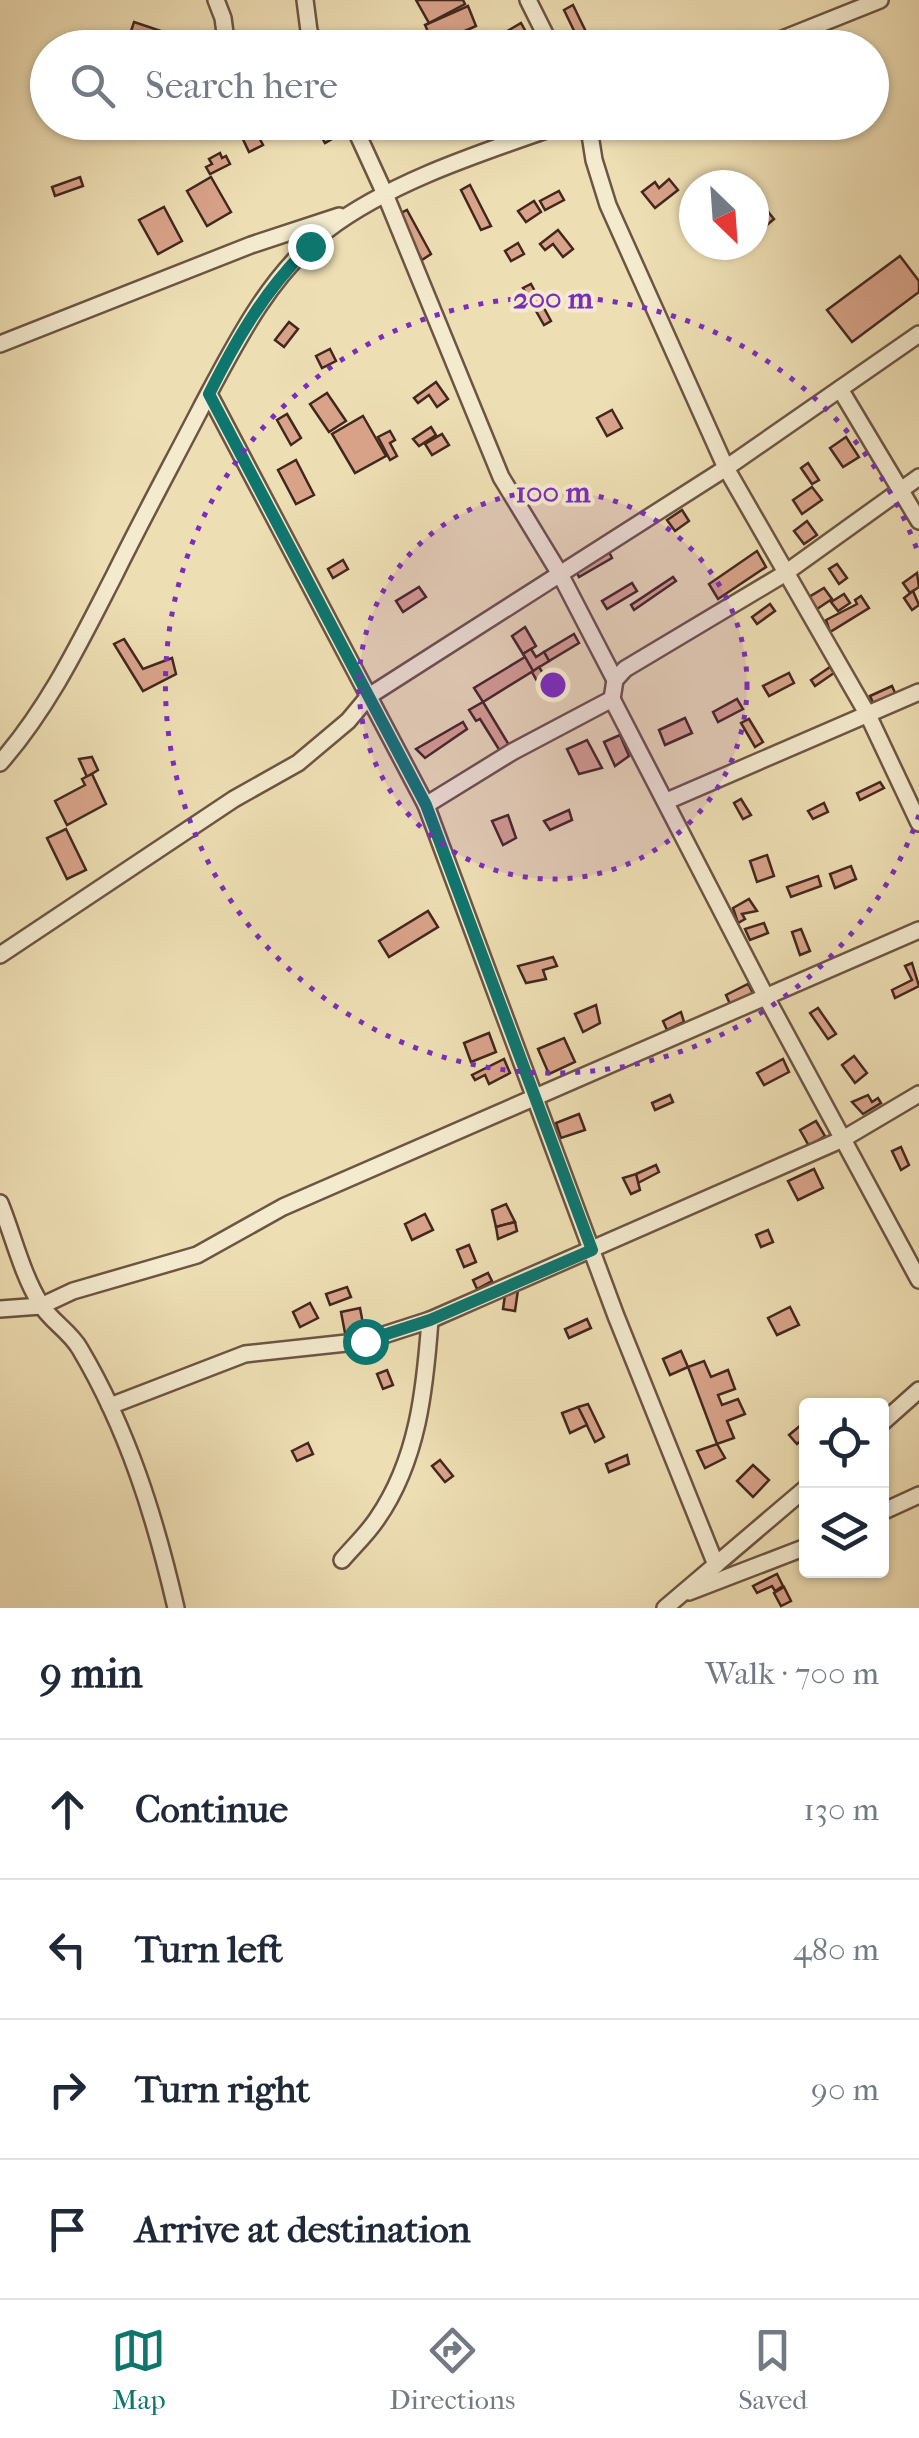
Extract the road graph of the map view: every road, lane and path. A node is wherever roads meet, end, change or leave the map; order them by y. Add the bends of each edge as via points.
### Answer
1 (216, 0) edge
2 (305, 0) edge
3 (528, 0) edge
4 (880, 0) edge
5 (225, 30) edge
6 (309, 30) edge
7 (543, 30) edge
8 (805, 30) edge
9 (360, 140) edge
10 (523, 140) edge
11 (591, 140) edge
12 (385, 194) junction
13 (357, 211) junction
14 (919, 334) edge
15 (0, 344) edge
16 (840, 389) junction
17 (209, 394) junction
18 (726, 468) junction
19 (919, 477) edge
20 (901, 489) junction
21 (919, 520) edge
22 (560, 574) junction
23 (784, 574) junction
24 (615, 680) junction
25 (919, 692) edge
26 (369, 696) junction
27 (612, 699) junction
28 (868, 715) junction
29 (0, 763) edge
30 (667, 801) junction
31 (426, 805) junction
32 (919, 823) edge
33 (919, 930) edge
34 (0, 955) edge
35 (765, 995) junction
36 (919, 1094) edge
37 (535, 1096) junction
38 (842, 1139) junction
39 (0, 1203) edge
40 (592, 1250) junction
41 (919, 1280) edge
42 (41, 1306) junction
43 (0, 1309) edge
44 (430, 1320) junction
45 (919, 1390) edge
46 (110, 1406) junction
47 (889, 1417) edge
48 (799, 1494) edge
49 (919, 1495) edge
50 (889, 1509) edge
51 (799, 1550) edge
52 (342, 1560) dead end
53 (716, 1564) junction
54 (680, 1596) junction
55 (176, 1608) edge
56 (666, 1608) edge

1 - 5 street
2 - 6 street
3 - 7 street
4 - 8 street
9 - 12 street
10 - 12 street
11 - 18 street via 608,205
12 - 13 street
12 - 22 street via 501,477
13 - 15 street via 251,245
13 - 17 street via 287,268
14 - 16 street
16 - 18 street
16 - 20 street
17 - 26 street
17 - 29 street via 76,652
18 - 22 street
18 - 23 street
19 - 20 street
20 - 21 street
20 - 23 street
22 - 24 street
22 - 26 street
23 - 24 street
23 - 28 street
24 - 27 street
25 - 28 street
26 - 31 street
26 - 34 street via 298,763
27 - 30 street
27 - 31 street
28 - 30 street
28 - 32 street
30 - 35 street
31 - 37 street
33 - 35 street
35 - 37 street
35 - 38 street
36 - 38 street
37 - 40 street
37 - 42 street via 283,1206 197,1256 73,1290
38 - 40 street
38 - 41 street
39 - 42 street
40 - 44 street
40 - 53 street
42 - 43 street
42 - 46 street via 78,1345
44 - 46 street via 365,1341 245,1354
44 - 52 street via 416,1434 378,1518
45 - 47 street
46 - 55 street via 155,1518
48 - 53 street
49 - 50 street
51 - 54 street
53 - 54 street
54 - 56 street

